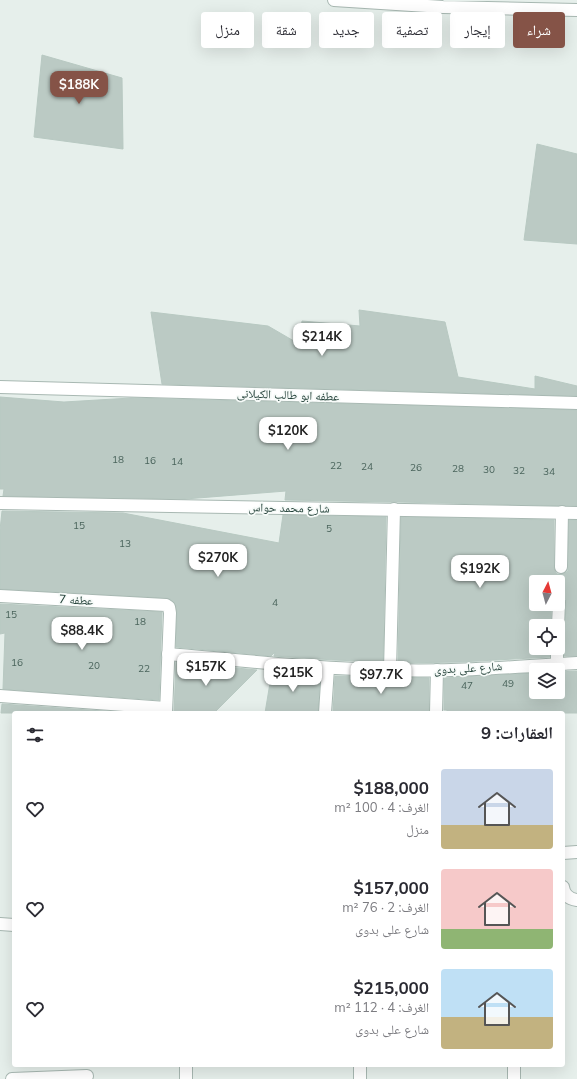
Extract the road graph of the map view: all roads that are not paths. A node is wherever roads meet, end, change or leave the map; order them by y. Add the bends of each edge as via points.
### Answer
1 (334, 0) edge
2 (577, 10) edge
3 (0, 386) edge
4 (577, 403) edge
5 (0, 503) edge
6 (394, 509) junction
7 (562, 512) junction
8 (577, 513) edge
9 (561, 567) dead end
10 (0, 596) edge
11 (168, 654) junction
12 (577, 663) edge
13 (565, 664) edge
14 (529, 665) edge
15 (328, 668) junction
16 (390, 670) junction
17 (437, 670) junction
18 (0, 696) edge
19 (75, 707) edge
20 (166, 710) edge
21 (325, 711) edge
22 (436, 711) edge
23 (577, 852) edge
24 (565, 853) edge
25 (565, 894) edge
26 (577, 900) edge
27 (0, 924) edge
28 (12, 925) edge
29 (186, 1067) edge
30 (360, 1067) edge
31 (514, 1067) edge
32 (87, 1076) dead end
33 (12, 1079) edge
34 (186, 1079) edge
35 (360, 1079) edge
36 (514, 1079) edge

1 - 2 street via 443,7
3 - 4 street, عطفه ابو طالب الكيلانى
5 - 6 street, شارع محمد حواس
6 - 7 street, شارع محمد حواس
6 - 16 street
7 - 8 street, شارع محمد حواس
7 - 9 street
10 - 11 street, عطفه 7 via 163,604 168,607 170,613
11 - 15 street, شارع على بدوى
11 - 20 street
12 - 13 street, شارع على بدوى
14 - 17 street, شارع على بدوى
15 - 16 street, شارع على بدوى
15 - 21 street
16 - 17 street, شارع على بدوى
17 - 22 street
18 - 19 street
19 - 20 street
23 - 24 street
25 - 26 street
27 - 28 street
29 - 34 street
30 - 35 street
31 - 36 street
32 - 33 street

